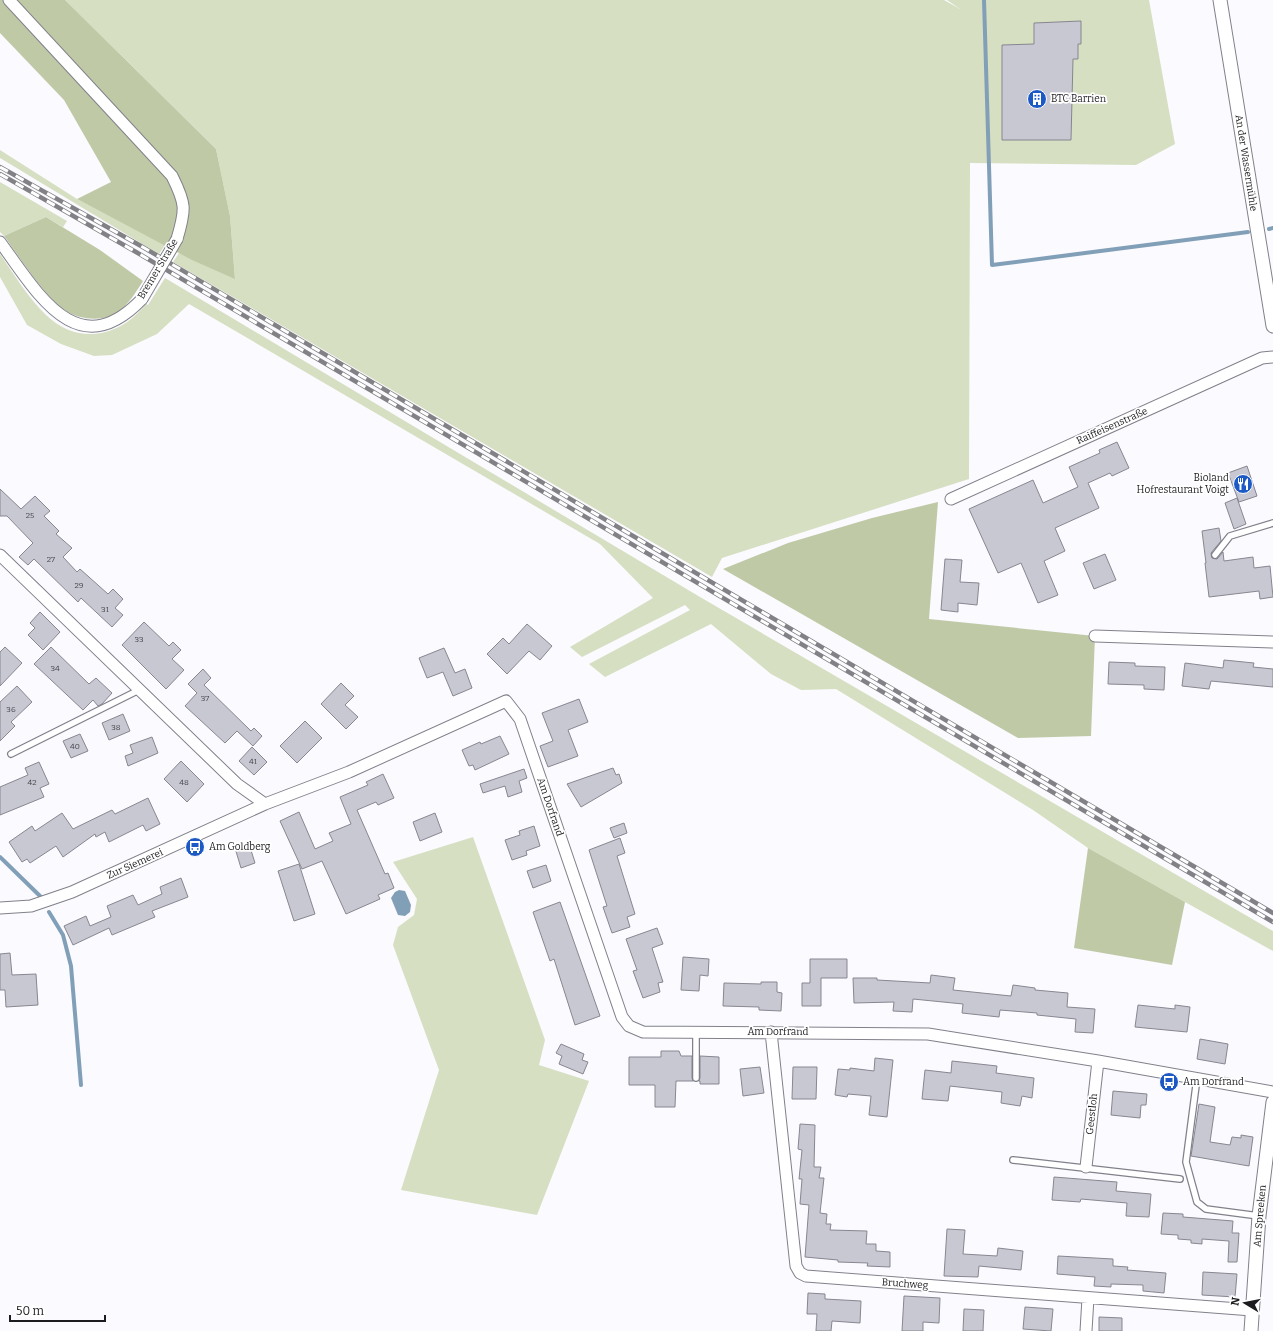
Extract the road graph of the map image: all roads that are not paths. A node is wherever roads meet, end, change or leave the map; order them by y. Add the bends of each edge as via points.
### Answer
1 (9, 0) edge
2 (1220, 0) edge
3 (0, 242) edge
4 (1273, 326) edge
5 (1273, 357) edge
6 (951, 499) dead end
7 (1273, 523) edge
8 (0, 555) edge
9 (1215, 555) dead end
10 (1095, 636) dead end
11 (1273, 642) edge
12 (139, 689) junction
13 (11, 754) dead end
14 (265, 804) junction
15 (0, 908) edge
16 (696, 1032) junction
17 (772, 1032) junction
18 (1098, 1061) junction
19 (696, 1078) dead end
20 (1197, 1078) junction
21 (1273, 1092) edge
22 (1273, 1102) edge
23 (1013, 1160) dead end
24 (1086, 1168) junction
25 (1180, 1179) dead end
26 (1259, 1216) junction
27 (1088, 1298) junction
28 (1252, 1310) junction
29 (1086, 1331) edge
30 (1251, 1331) edge

1 - 3 street, Bremer Straße, bridge via 172,176 183,198 183,218 177,239 142,299 129,312 112,322 96,326 63,318 45,303
2 - 4 street, An der Wassermühle
5 - 6 street, Raiffeisenstraße via 1262,358
7 - 9 lane via 1230,536
8 - 12 street
10 - 11 street
12 - 13 lane
12 - 14 street via 237,784
14 - 15 street, Zur Siemerei via 72,892 31,906
14 - 16 street, Am Dorfrand via 348,772 506,701 520,719 622,1018 629,1026 643,1032
16 - 17 street, Am Dorfrand
16 - 19 lane
17 - 18 street, Am Dorfrand via 928,1034
17 - 27 street, Bruchweg via 795,1260 800,1273 806,1276
18 - 20 street, Am Dorfrand
18 - 24 street, Geestloh
20 - 21 street, Am Dorfrand
20 - 26 lane via 1186,1162 1197,1202 1206,1209
22 - 26 street, Am Spreeken
23 - 24 lane
24 - 25 lane
26 - 28 street, Am Spreeken
27 - 28 street, Bruchweg
27 - 29 street
28 - 30 street, Am Spreeken

